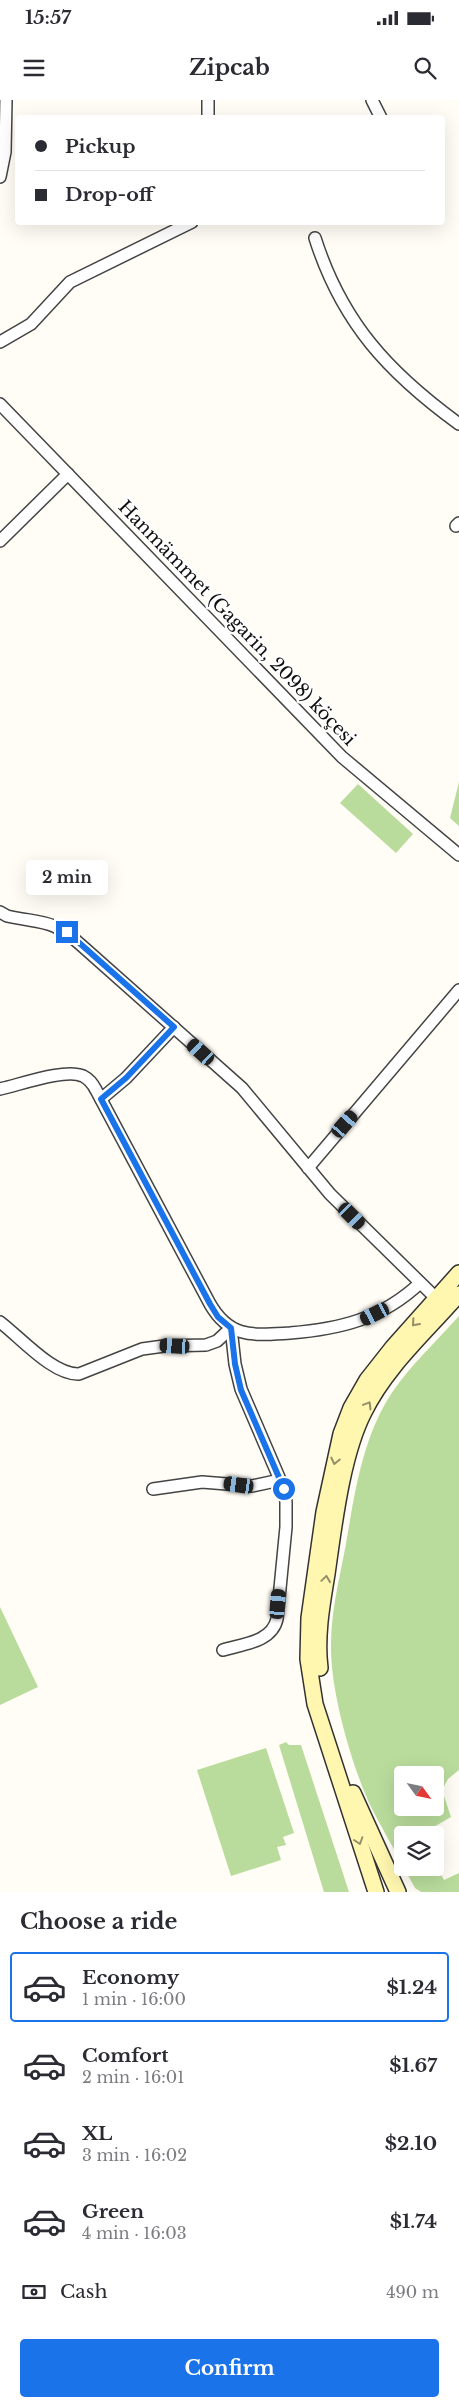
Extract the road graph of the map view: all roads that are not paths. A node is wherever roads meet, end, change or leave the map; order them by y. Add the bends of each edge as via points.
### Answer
1 (6, 100) edge
2 (208, 100) edge
3 (372, 100) edge
4 (208, 115) edge
5 (380, 115) edge
6 (0, 177) edge
7 (186, 225) edge
8 (316, 238) dead end
9 (0, 342) edge
10 (0, 404) edge
11 (459, 424) edge
12 (68, 474) junction
13 (0, 541) edge
14 (459, 856) edge
15 (0, 912) edge
16 (459, 990) edge
17 (174, 1027) junction
18 (0, 1089) edge
19 (101, 1099) junction
20 (308, 1168) junction
21 (459, 1273) edge
22 (420, 1283) junction
23 (459, 1294) edge
24 (441, 1304) junction
25 (0, 1322) edge
26 (231, 1328) junction
27 (280, 1480) junction
28 (153, 1489) dead end
29 (224, 1650) dead end
30 (376, 1892) edge
31 (398, 1892) edge

1 - 6 street
2 - 4 street
3 - 5 street
7 - 9 street via 70,282 31,324
8 - 11 street via 335,290 360,332 403,379
10 - 12 street, Hanmämmet (Gagarin, 2098) köçesi
12 - 13 street
12 - 14 street, Hanmämmet (Gagarin, 2098) köçesi via 342,757
15 - 17 street via 38,920 67,932
16 - 20 street
17 - 19 street via 126,1078
17 - 20 street via 242,1088
18 - 19 street via 53,1076 80,1075 92,1084
19 - 26 street via 210,1304 218,1317
20 - 22 street
21 - 24 main road
22 - 24 street
22 - 26 street via 386,1308 329,1330 254,1335
23 - 24 main road
24 -> 30 main road via 367,1380 341,1434 324,1512 309,1618 308,1658 314,1704
31 -> 24 main road via 357,1806 324,1702 318,1658 320,1616 334,1523 353,1438 364,1411 380,1386
25 - 26 street via 42,1357 70,1374 79,1374 142,1349 206,1345 217,1341
26 - 27 street via 241,1390
27 - 28 street via 252,1486 202,1482
27 - 29 street via 286,1502 286,1526 275,1626 268,1636

